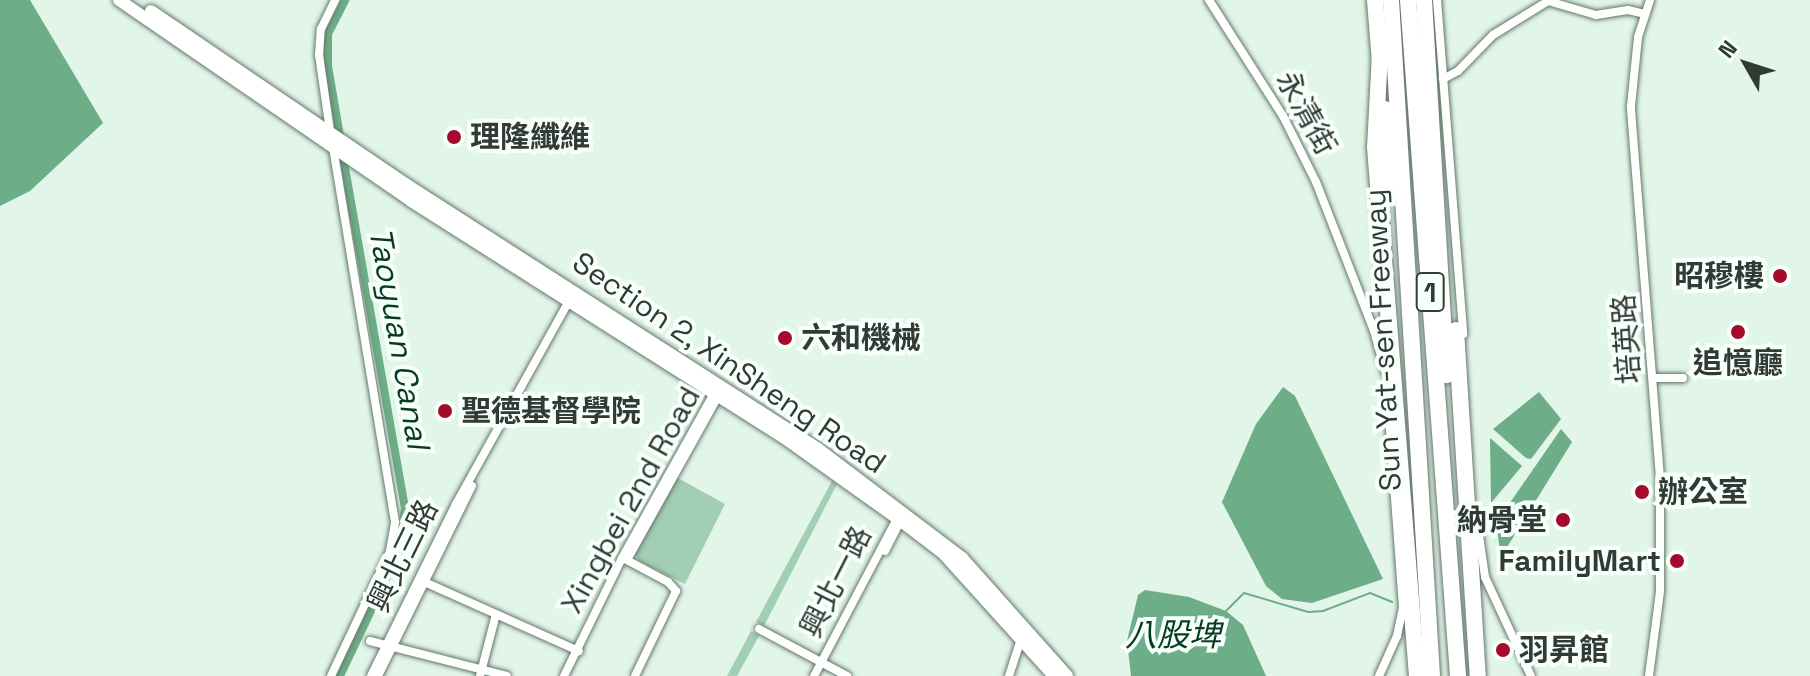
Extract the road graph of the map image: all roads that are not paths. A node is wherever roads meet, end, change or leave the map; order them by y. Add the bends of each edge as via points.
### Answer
1 (119, 0) edge
2 (135, 0) edge
3 (335, 0) edge
4 (1209, 0) edge
5 (1375, 0) edge
6 (1391, 0) edge
7 (1408, 0) edge
8 (1424, 0) edge
9 (1437, 0) edge
10 (1650, 0) edge
11 (1645, 14) junction
12 (1380, 53) junction
13 (1443, 79) junction
14 (1434, 122) junction
15 (330, 131) junction
16 (332, 146) junction
17 (573, 298) junction
18 (1654, 378) junction
19 (1683, 378) dead end
20 (718, 390) junction
21 (900, 517) junction
22 (1424, 540) junction
23 (625, 559) junction
24 (422, 580) junction
25 (1452, 585) junction
26 (496, 614) junction
27 (759, 629) dead end
28 (1021, 639) junction
29 (370, 641) dead end
30 (390, 645) junction
31 (579, 651) junction
32 (823, 663) junction
33 (481, 672) edge
34 (331, 676) edge
35 (371, 676) edge
36 (378, 676) edge
37 (507, 676) edge
38 (566, 676) edge
39 (635, 676) edge
40 (817, 676) edge
41 (847, 676) edge
42 (1009, 676) edge
43 (1054, 676) edge
44 (1067, 676) edge
45 (1379, 676) edge
46 (1417, 676) edge
47 (1432, 676) edge
48 (1458, 676) edge
49 (1478, 676) edge
50 (1531, 676) edge
51 (1649, 676) edge

1 - 16 main road
2 - 15 main road, Section 2, XinSheng Road
3 - 15 street via 321,29 319,55
4 - 45 street, 永清街 via 1283,116 1316,182 1383,359 1403,607
5 - 12 highway, 1
6 - 22 highway, Sun Yat-sen Freeway / 1
7 - 25 highway, Sun Yat-sen Freeway / 1
8 - 14 highway, 1
9 - 13 street
10 - 11 street, 培英路
11 - 13 street via 1628,10 1596,15 1548,1 1493,35
11 - 18 street, 培英路 via 1632,73 1632,143
12 - 22 highway, 1
12 - 46 highway via 1375,147
13 - 50 street via 1478,547 1485,577
14 - 25 highway, 1
14 - 49 highway via 1450,250
15 - 17 main road, Section 2, XinSheng Road
16 - 17 main road
16 - 34 street via 395,522 390,551
17 - 20 main road, Section 2, XinSheng Road
17 - 24 street, 興北三路 via 456,504
18 - 19 street
18 - 51 street, 培英路 via 1661,549
20 - 21 main road, Section 2, XinSheng Road via 787,427
20 - 23 street, Xingbei 2nd Road
21 - 28 main road via 943,553
21 - 32 street, 興北一路
21 - 44 main road, Section 2, XinSheng Road via 962,558
22 - 47 highway, Sun Yat-sen Freeway / 1
23 - 31 street, Xingbei 2nd Road
23 - 39 street via 676,591
24 - 26 street
24 - 30 street, 興北三路
25 - 48 highway, Sun Yat-sen Freeway / 1
26 - 31 street
26 - 33 street
27 - 32 street
28 - 42 street
28 - 43 main road
29 - 30 street
30 - 33 street
30 - 35 street, 興北三路
30 - 36 street
31 - 38 street, Xingbei 2nd Road
32 - 40 street, 興北一路
32 - 41 street
33 - 37 street

